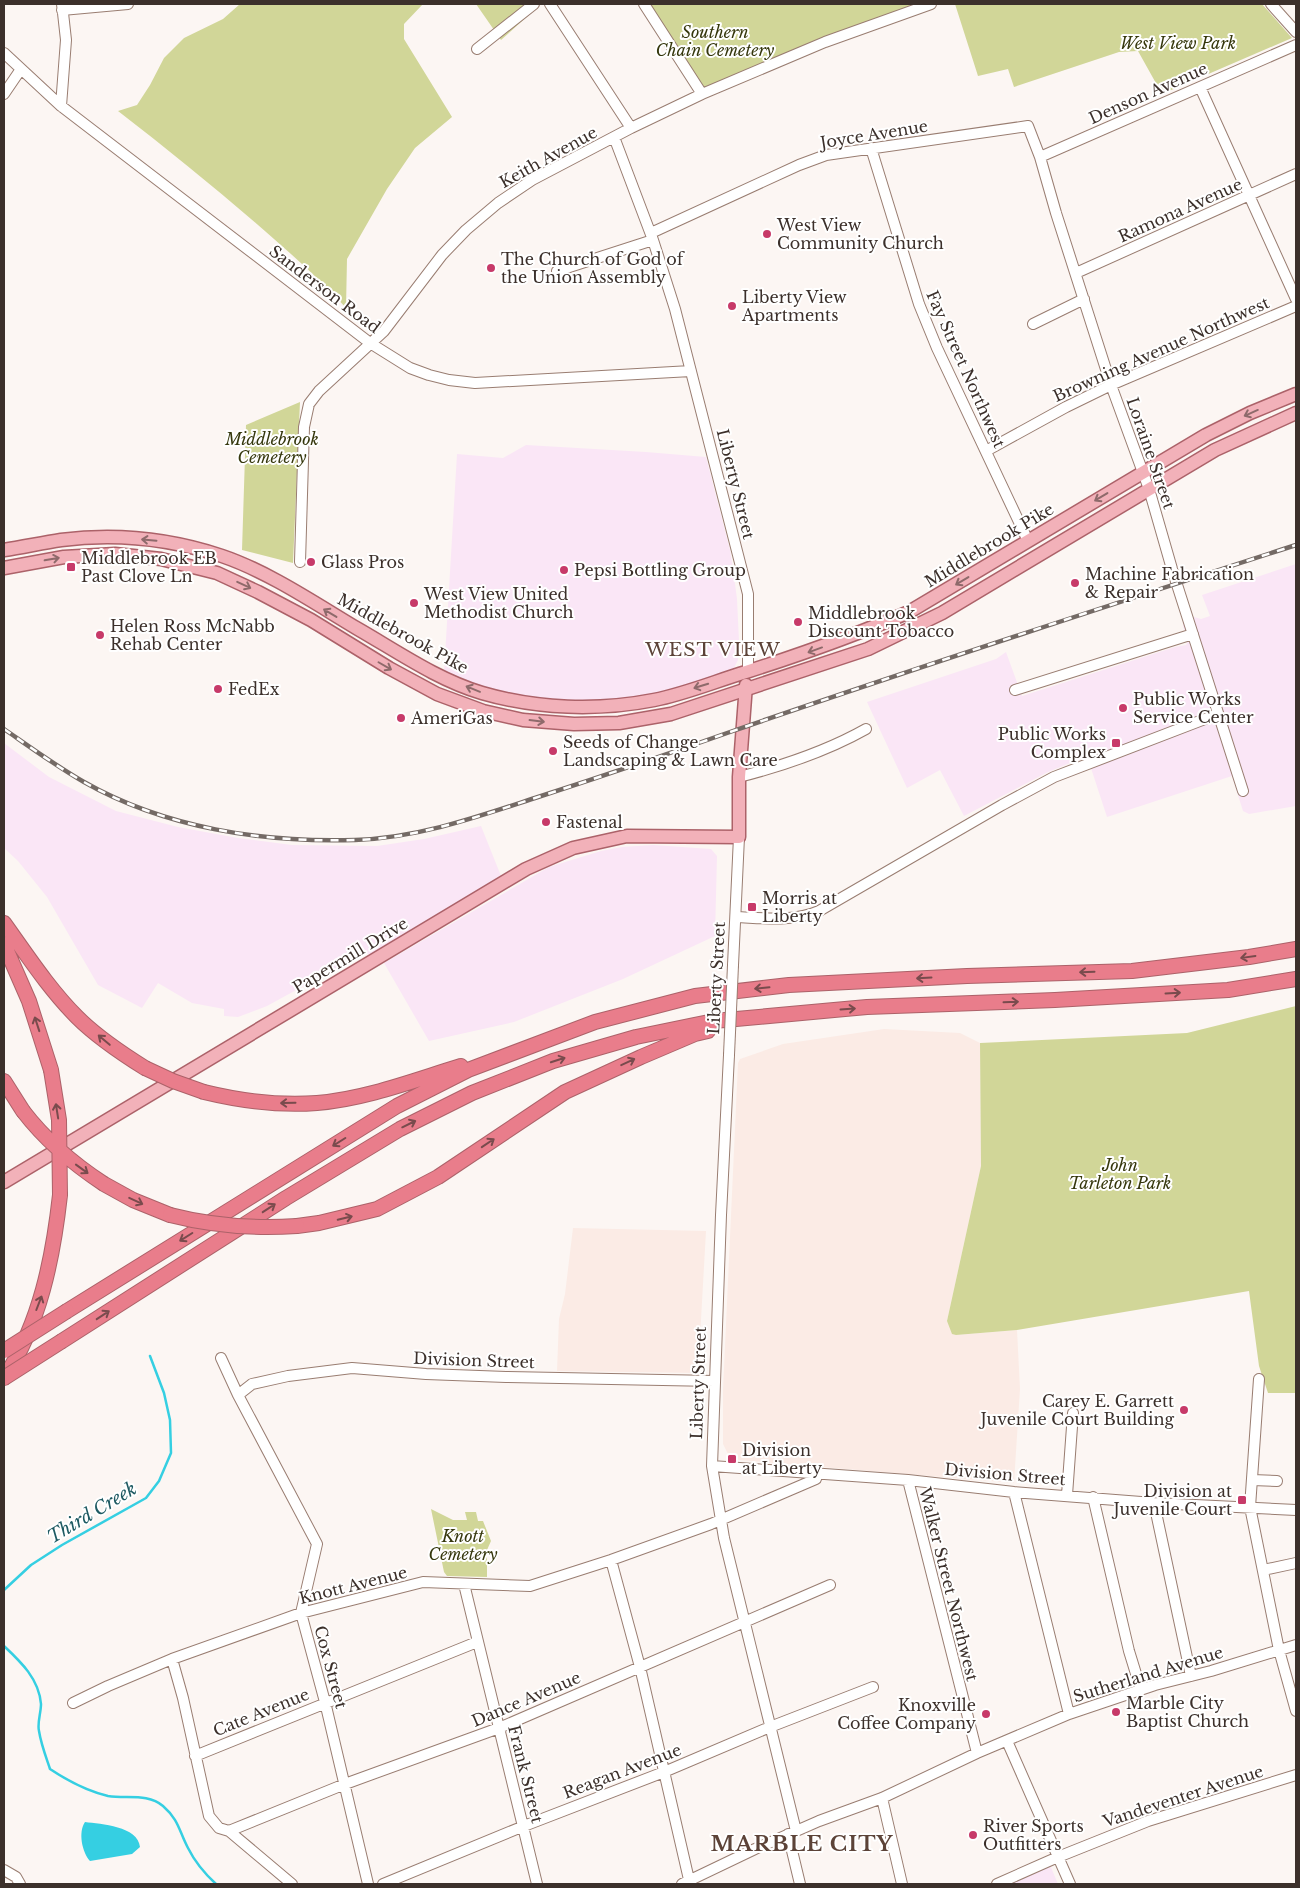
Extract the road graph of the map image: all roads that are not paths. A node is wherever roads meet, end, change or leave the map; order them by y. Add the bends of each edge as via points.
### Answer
1 (128, 4) edge
2 (534, 4) edge
3 (550, 4) edge
4 (644, 4) edge
5 (931, 4) edge
6 (1271, 4) edge
7 (62, 7) edge
8 (1296, 32) edge
9 (1296, 45) edge
10 (477, 49) dead end
11 (4, 53) edge
12 (21, 69) junction
13 (1200, 87) junction
14 (4, 94) edge
15 (702, 94) junction
16 (61, 106) junction
17 (1028, 126) joint
18 (631, 128) junction
19 (614, 138) junction
20 (871, 148) junction
21 (1040, 157) junction
22 (1296, 174) edge
23 (1249, 196) junction
24 (652, 236) junction
25 (557, 271) dead end
26 (1076, 273) junction
27 (1084, 299) junction
28 (1296, 299) edge
29 (1296, 306) edge
30 (1033, 324) dead end
31 (370, 343) junction
32 (691, 371) junction
33 (1111, 385) junction
34 (1296, 394) edge
35 (1296, 413) edge
36 (986, 451) junction
37 (1143, 472) junction
38 (1149, 489) junction
39 (1028, 541) junction
40 (4, 550) edge
41 (300, 562) dead end
42 (4, 568) edge
43 (1193, 634) junction
44 (748, 671) junction
45 (746, 690) junction
46 (1015, 690) dead end
47 (1218, 714) junction
48 (866, 729) dead end
49 (739, 778) junction
50 (1243, 791) dead end
51 (739, 837) junction
52 (736, 917) junction
53 (4, 923) edge
54 (4, 944) edge
55 (1296, 949) edge
56 (1296, 979) edge
57 (800, 1012) junction
58 (539, 1043) junction
59 (4, 1081) edge
60 (4, 1182) edge
61 (4, 1351) edge
62 (221, 1358) dead end
63 (4, 1379) edge
64 (1259, 1379) dead end
65 (714, 1381) junction
66 (238, 1395) junction
67 (1073, 1414) dead end
68 (712, 1466) junction
69 (817, 1476) junction
70 (908, 1480) junction
71 (1252, 1480) junction
72 (1277, 1481) dead end
73 (1014, 1492) junction
74 (1066, 1495) junction
75 (1093, 1497) junction
76 (1154, 1503) junction
77 (1250, 1507) junction
78 (1296, 1510) edge
79 (720, 1520) junction
80 (611, 1560) junction
81 (1296, 1563) edge
82 (1263, 1570) junction
83 (464, 1584) junction
84 (830, 1585) dead end
85 (301, 1613) junction
86 (744, 1622) junction
87 (477, 1642) junction
88 (1296, 1645) edge
89 (1279, 1650) junction
90 (172, 1659) junction
91 (640, 1667) junction
92 (1191, 1676) junction
93 (873, 1687) dead end
94 (1141, 1690) junction
95 (325, 1702) junction
96 (74, 1703) dead end
97 (1296, 1711) edge
98 (1069, 1714) junction
99 (770, 1727) junction
100 (499, 1728) junction
101 (1007, 1741) junction
102 (977, 1753) junction
103 (195, 1756) junction
104 (664, 1772) junction
105 (1296, 1775) edge
106 (345, 1784) junction
107 (882, 1798) junction
108 (524, 1826) junction
109 (229, 1831) junction
110 (792, 1832) junction
111 (1058, 1857) junction
112 (4, 1870) edge
113 (687, 1883) edge
114 (20, 1884) edge
115 (292, 1884) edge
116 (368, 1884) edge
117 (383, 1884) edge
118 (537, 1884) edge
119 (800, 1884) edge
120 (902, 1884) edge
121 (997, 1884) edge
122 (1070, 1884) edge

1 - 7 street
2 - 10 street
3 - 18 street
4 - 15 street
5 - 15 street, Keith Avenue via 825,42
6 - 8 street
7 - 16 street via 66,40
9 - 13 street, Denson Avenue
11 - 12 street, Sanderson Road
12 - 14 street
12 - 16 street, Sanderson Road
13 - 21 street, Denson Avenue
13 - 23 street
15 - 18 street, Keith Avenue
16 - 31 street, Sanderson Road
17 - 20 street, Joyce Avenue
17 - 21 street, Loraine Street
18 - 19 street, Keith Avenue
19 - 24 street, Liberty Street
19 - 31 street, Keith Avenue via 532,180 498,203 442,255 384,330
20 - 24 street, Joyce Avenue via 826,154
20 - 36 street, Fay Street Northwest via 919,304
21 - 26 street, Loraine Street
22 - 23 street, Ramona Avenue
23 - 26 street, Ramona Avenue
23 - 28 street
24 - 25 street, Joyce Avenue
24 - 32 street, Liberty Street
26 - 27 street, Loraine Street
27 - 30 street
27 - 33 street, Loraine Street
29 - 33 street, Browning Avenue Northwest
31 - 32 street, Sanderson Road via 410,368 449,380 475,383
31 - 41 street, Keith Avenue via 309,404 304,427
32 - 44 street, Liberty Street via 748,594
33 - 36 street, Browning Avenue Northwest
33 - 37 street, Loraine Street
34 -> 37 main road, Middlebrook Pike via 1206,435
35 - 38 main road, Middlebrook Pike via 1215,450
36 - 39 street, Fay Street Northwest
37 - 38 street, Loraine Street
37 -> 39 main road, Middlebrook Pike
38 - 43 street, Loraine Street
38 - 45 main road, Middlebrook Pike via 916,627 868,649
39 -> 44 main road, Middlebrook Pike via 909,612 862,633
44 -> 40 main road, Middlebrook Pike via 655,700 620,705 578,708 519,702 482,693 444,678 264,576 224,557 179,544 115,537 62,540
42 -> 45 main road, Middlebrook Pike via 64,557 115,554 160,559 218,573 311,620 437,694 483,711 523,720 596,725 646,720
43 - 46 street
43 - 47 street, Loraine Street
44 - 45 main road, Liberty Street
45 - 49 main road, Liberty Street
47 - 50 street, Loraine Street
47 - 52 street via 1054,777 808,916
48 - 49 street via 815,752
49 - 51 main road, Liberty Street
51 - 52 street, Liberty Street
51 - 60 main road, Papermill Drive via 627,836 573,848 526,869
52 - 65 street, Liberty Street, bridge
58 -> 53 highway, bridge via 367,1094 318,1103 239,1100 173,1081 113,1047 77,1018 41,976
63 -> 54 highway, bridge via 18,1357 42,1294 55,1239 60,1195 58,1120 51,1070 29,1001
55 -> 58 highway via 1132,970 790,985 695,996 595,1022
57 -> 56 highway via 1228,990
59 -> 57 highway, bridge via 23,1110 69,1160 133,1200 170,1215 227,1226 297,1226 377,1209 438,1177 565,1092 650,1053 695,1034
63 -> 57 highway, bridge via 302,1188 400,1129 472,1093 553,1061 636,1037 712,1021
58 -> 61 highway, bridge via 468,1070 398,1106
62 - 66 street, Cox Street
64 - 71 street
65 - 66 street, Division Street via 506,1377 352,1368 252,1384
65 - 68 street, Liberty Street
66 - 85 street, Cox Street via 317,1544
67 - 74 street
68 - 69 street, Division Street
68 - 79 street, Liberty Street
69 - 70 street, Division Street
69 - 79 street, Knott Avenue
70 - 73 street, Division Street
70 - 102 street, Walker Street Northwest
71 - 72 street
71 - 77 street
73 - 74 street, Division Street
73 - 98 street
74 - 75 street, Division Street
75 - 76 street, Division Street
75 - 94 street
76 - 77 street, Division Street
76 - 92 street
77 - 78 street, Division Street
77 - 82 street
79 - 80 street, Knott Avenue
79 - 86 street, Liberty Street
80 - 83 street, Knott Avenue via 530,1586
80 - 91 street
81 - 82 street
82 - 89 street
83 - 85 street, Knott Avenue via 423,1582
83 - 87 street, Frank Street
84 - 86 street, Dance Avenue
85 - 90 street, Knott Avenue
85 - 95 street, Cox Street
86 - 91 street, Dance Avenue
86 - 99 street, Liberty Street
87 - 95 street, Cate Avenue
87 - 100 street, Frank Street
88 - 89 street, Sutherland Avenue
89 - 92 street, Sutherland Avenue
89 - 97 street
90 - 96 street, Knott Avenue
90 - 103 street
91 - 100 street, Dance Avenue
91 - 104 street
92 - 94 street, Sutherland Avenue
93 - 99 street, Reagan Avenue
94 - 98 street, Sutherland Avenue
95 - 103 street, Cate Avenue
95 - 106 street, Cox Street
98 - 101 street, Sutherland Avenue
99 - 104 street, Reagan Avenue
99 - 110 street, Liberty Street
100 - 106 street, Dance Avenue
100 - 108 street, Frank Street
101 - 102 street, Sutherland Avenue
101 - 111 street
102 - 107 street, Sutherland Avenue
103 - 109 street via 209,1816 219,1828
104 - 108 street, Reagan Avenue
104 - 113 street
105 - 111 street, Vandeventer Avenue via 1148,1821
106 - 109 street, Dance Avenue
106 - 116 street, Cox Street
107 - 110 street, Sutherland Avenue
107 - 120 street
108 - 117 street, Reagan Avenue
108 - 118 street, Frank Street
109 - 115 street
110 - 113 street, Sutherland Avenue
110 - 119 street, Liberty Street
111 - 121 street, Vandeventer Avenue
111 - 122 street
112 - 114 street via 16,1877

